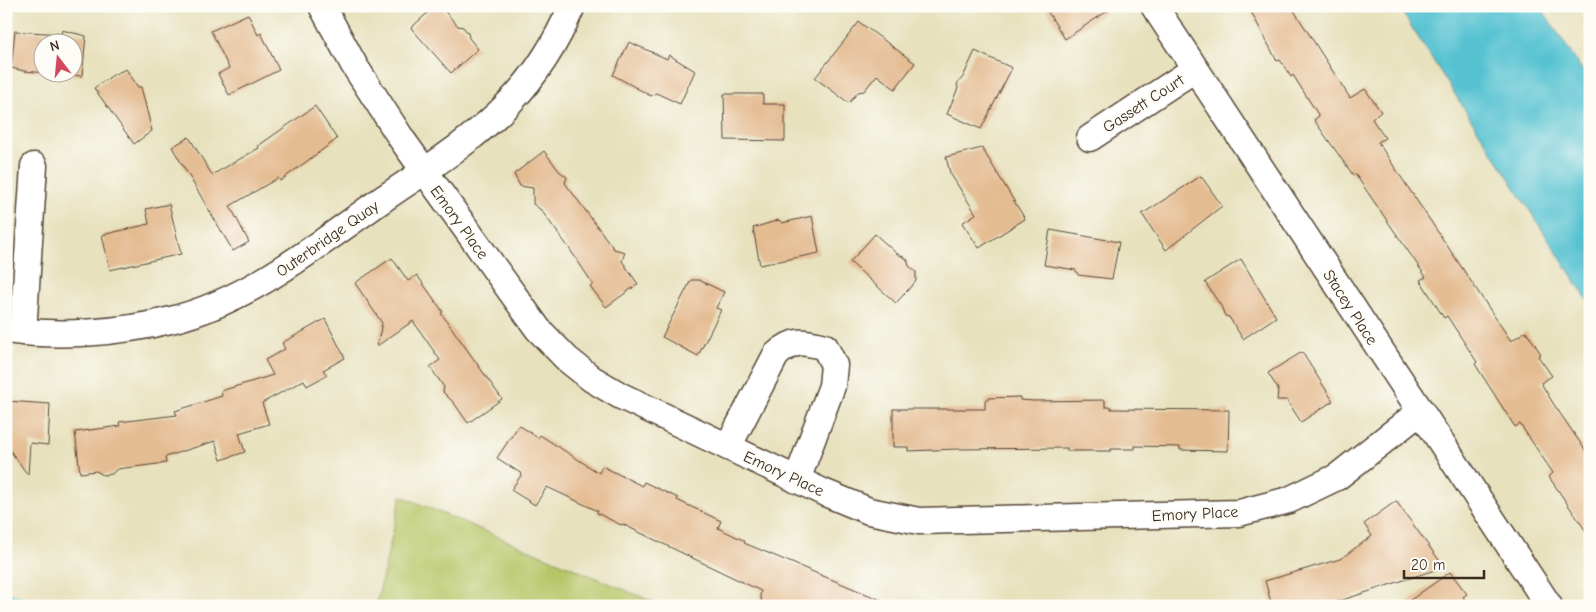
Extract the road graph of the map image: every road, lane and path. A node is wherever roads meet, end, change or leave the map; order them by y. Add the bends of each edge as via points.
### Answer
1 (322, 6) edge
2 (572, 6) edge
3 (1154, 6) edge
4 (1195, 69) junction
5 (1090, 138) dead end
6 (34, 166) dead end
7 (424, 171) junction
8 (15, 331) edge
9 (1421, 411) junction
10 (728, 447) junction
11 (797, 480) junction
12 (1548, 606) edge

1 - 7 street, Emory Place via 354,65
2 - 7 street, Outerbridge Quay via 542,64 512,100 478,133
3 - 4 street, Stacey Place
4 - 5 street, Gassett Court
4 - 9 street, Stacey Place
6 - 8 street
7 - 8 street, Outerbridge Quay via 269,278 217,304 172,320 125,329 67,333
7 - 10 street, Emory Place via 538,329 566,359 621,396
9 - 11 street, Emory Place via 1338,477 1290,500 1239,513 919,521 869,511
9 - 12 street, Stacey Place
10 - 11 street, Emory Place
10 - 11 street via 776,355 786,346 806,341 825,348 834,365 832,386

